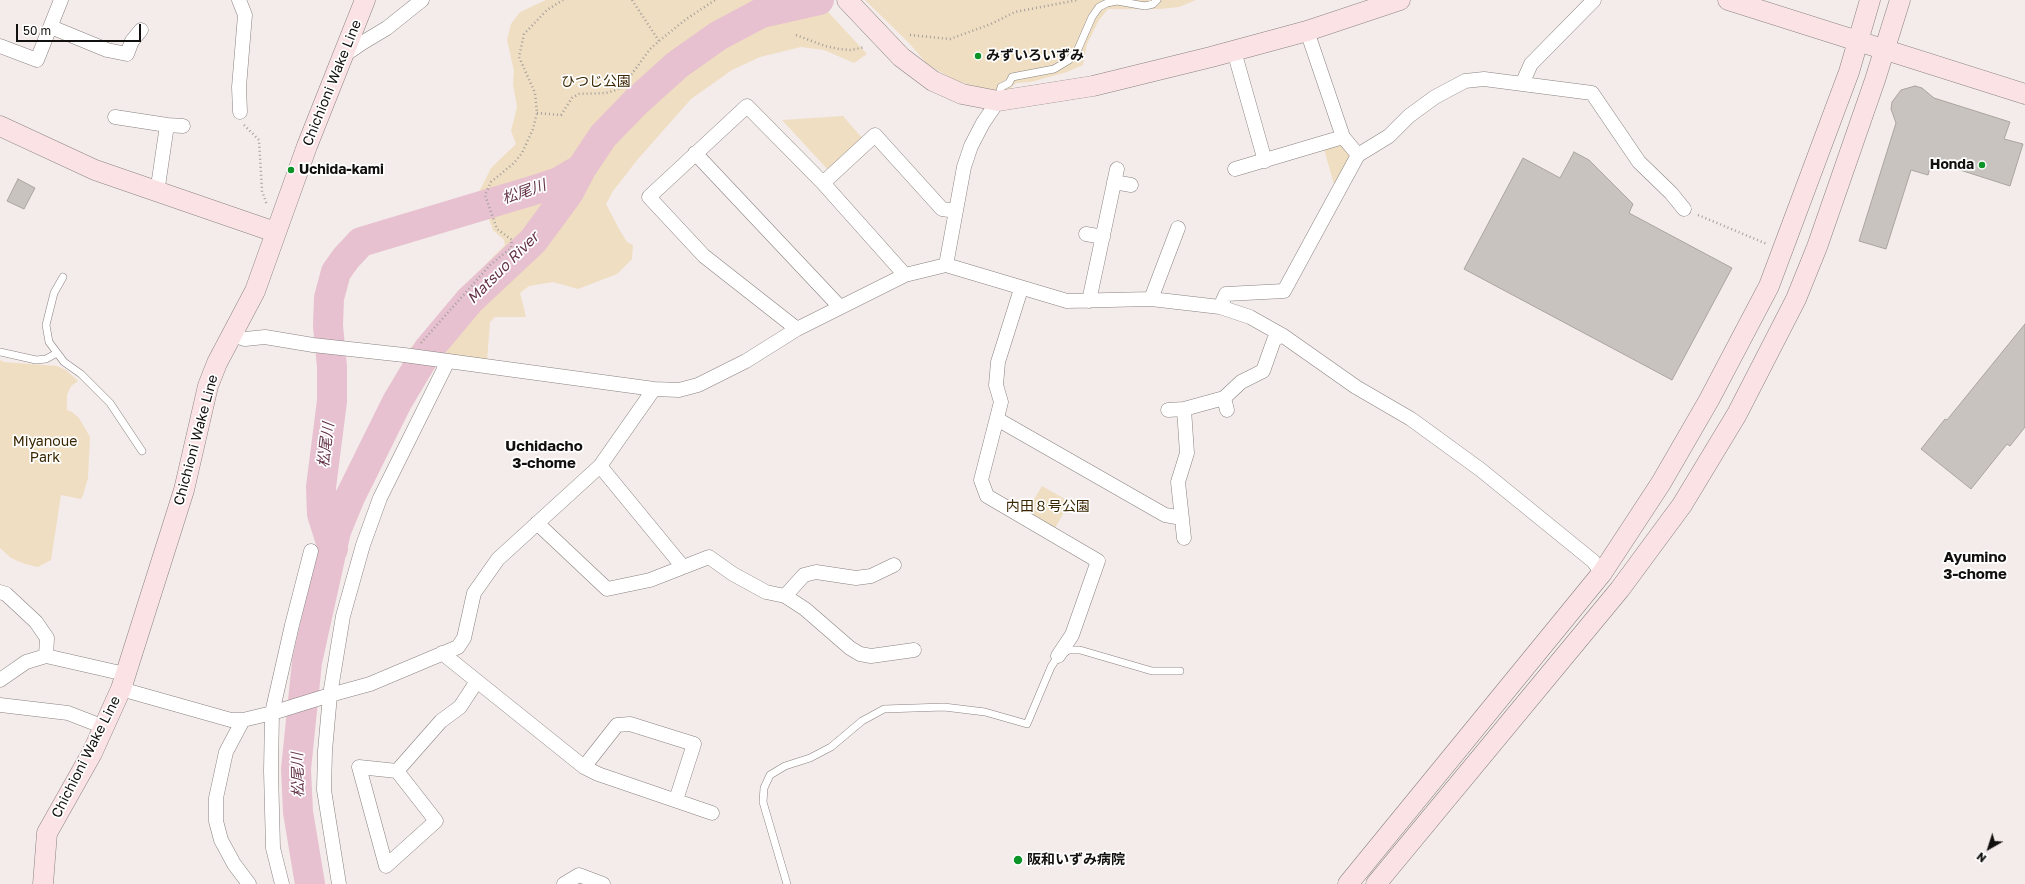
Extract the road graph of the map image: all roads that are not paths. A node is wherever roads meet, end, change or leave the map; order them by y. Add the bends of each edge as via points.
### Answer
1 (61, 0) edge
2 (239, 0) edge
3 (365, 0) edge
4 (422, 0) edge
5 (848, 0) edge
6 (1157, 0) edge
7 (1400, 0) edge
8 (1594, 0) edge
9 (1728, 0) edge
10 (1870, 0) edge
11 (1900, 0) edge
12 (51, 27) junction
13 (141, 30) dead end
14 (1308, 31) junction
15 (1857, 40) junction
16 (0, 46) edge
17 (1884, 48) junction
18 (1234, 51) junction
19 (344, 56) junction
20 (1522, 84) junction
21 (2025, 94) edge
22 (998, 101) junction
23 (240, 112) road end
24 (115, 118) dead end
25 (167, 125) junction
26 (0, 126) edge
27 (183, 126) dead end
28 (1343, 137) junction
29 (695, 154) junction
30 (1358, 155) junction
31 (1265, 160) junction
32 (1235, 169) dead end
33 (823, 183) junction
34 (1131, 185) dead end
35 (157, 193) junction
36 (1684, 209) road end
37 (956, 211) junction
38 (1178, 228) dead end
39 (275, 232) junction
40 (1086, 234) dead end
41 (1103, 237) junction
42 (946, 266) junction
43 (905, 275) junction
44 (63, 277) dead end
45 (1021, 289) junction
46 (1151, 299) junction
47 (1089, 301) junction
48 (839, 306) junction
49 (1220, 307) junction
50 (797, 329) junction
51 (232, 335) junction
52 (1282, 335) junction
53 (0, 352) edge
54 (57, 353) junction
55 (444, 361) junction
56 (654, 388) junction
57 (1184, 409) junction
58 (1168, 410) dead end
59 (997, 419) junction
60 (142, 451) dead end
61 (600, 466) junction
62 (1182, 518) junction
63 (537, 523) junction
64 (1184, 538) dead end
65 (311, 551) dead end
66 (894, 564) dead end
67 (683, 567) junction
68 (1602, 573) junction
69 (0, 592) edge
70 (785, 596) junction
71 (914, 650) dead end
72 (442, 653) junction
73 (46, 656) junction
74 (1058, 656) junction
75 (1180, 671) dead end
76 (0, 680) edge
77 (123, 682) junction
78 (477, 682) junction
79 (325, 696) junction
80 (0, 705) edge
81 (276, 712) junction
82 (243, 720) junction
83 (104, 727) junction
84 (584, 767) junction
85 (397, 771) junction
86 (676, 800) junction
87 (712, 813) dead end
88 (43, 884) edge
89 (249, 884) edge
90 (282, 884) edge
91 (339, 884) edge
92 (564, 884) edge
93 (603, 884) edge
94 (787, 884) edge
95 (1348, 884) edge
96 (1376, 884) edge

1 - 12 street
2 - 23 street via 245,15 239,87
3 - 19 street, Chichioni Wake Line
4 - 19 street via 387,28
5 - 22 street via 901,57 933,81 962,94
6 - 22 lane via 1145,6 1118,1 1099,7 1078,49 1069,60 1054,68 1012,77 1009,83 1001,87
7 - 14 street
8 - 20 street via 1531,64
9 - 15 street
10 - 15 street
11 - 17 street
12 - 13 street via 107,50 127,54 132,41
12 - 16 street via 37,60
14 - 18 street
14 - 28 street
15 - 17 street
15 - 68 street via 1849,72 1769,286 1705,407 1661,483
17 - 21 street
17 - 96 street via 1817,247 1796,299 1737,414 1686,498 1620,589
18 - 22 street via 1093,86
18 - 31 street
19 - 39 street, Chichioni Wake Line
20 - 30 street via 1484,79 1465,81 1435,97 1409,116 1389,136
20 - 36 street via 1592,93 1640,162
22 - 37 street via 971,146 964,167
24 - 25 street
25 - 27 street
25 - 35 street
26 - 35 street via 95,170
28 - 30 street
28 - 31 street
29 - 33 street via 747,106
29 - 48 street
29 - 50 street via 650,197 704,256
30 - 49 street via 1284,291 1226,294
31 - 32 street
33 - 37 street via 875,135 942,209
33 - 43 street
34 - 41 street via 1116,175
35 - 39 street
37 - 42 street
38 - 46 street
39 - 51 street, Chichioni Wake Line via 255,291
40 - 41 street
41 - 47 street
42 - 43 street
42 - 45 street
43 - 48 street
44 - 54 lane via 54,293 46,325 49,342
45 - 47 street via 1067,301
45 - 59 street via 998,362 996,385 1001,402
46 - 47 street
46 - 49 street
48 - 50 street
49 - 52 street via 1250,318
50 - 56 street via 746,361 698,386 679,390
51 - 55 street via 245,339 265,337
51 - 77 street, Chichioni Wake Line via 208,386 184,490
52 - 57 street via 1274,340 1264,371 1241,382 1225,404
52 - 68 street via 1356,387 1411,419 1447,445 1593,561
53 - 54 lane via 36,360 46,359
54 - 60 lane via 110,403
55 - 56 street
55 - 79 street via 380,498 363,545 343,616
56 - 61 street
57 - 58 street
57 - 62 street via 1187,453 1178,482
59 - 62 street via 1165,515
59 - 74 street via 981,480 987,496 1098,561 1072,635
61 - 63 street
61 - 67 street
62 - 64 street
63 - 67 street via 607,589 650,580
63 - 72 street via 498,559 474,592 464,638 458,647
65 - 81 street via 292,625
66 - 70 street via 870,576 856,578 816,572 804,575
67 - 70 street via 709,557 766,592
68 - 95 street
69 - 73 street via 6,594 36,622 46,638
70 - 71 street via 860,654 871,656
72 - 78 street
72 - 79 street via 370,684
73 - 76 street via 26,662
73 - 77 street
74 - 75 lane via 1069,650 1080,650 1152,671
74 - 94 lane via 1027,724 985,712 944,707 884,709 862,721 831,747 770,775 764,788 763,802
77 - 82 street via 231,720
77 - 83 street, Chichioni Wake Line
78 - 84 street
78 - 85 street via 460,707 441,721
79 - 81 street
79 - 91 street via 324,790
80 - 83 street via 68,714
81 - 82 street
81 - 90 street via 271,771 273,848
82 - 89 street via 226,752 216,798 216,821 221,840
83 - 88 street, Chichioni Wake Line via 48,833
84 - 86 street
84 - 86 street via 618,725 630,724 694,744
85 - 85 street via 359,767 386,866 436,821
86 - 87 street
92 - 93 street via 579,875

